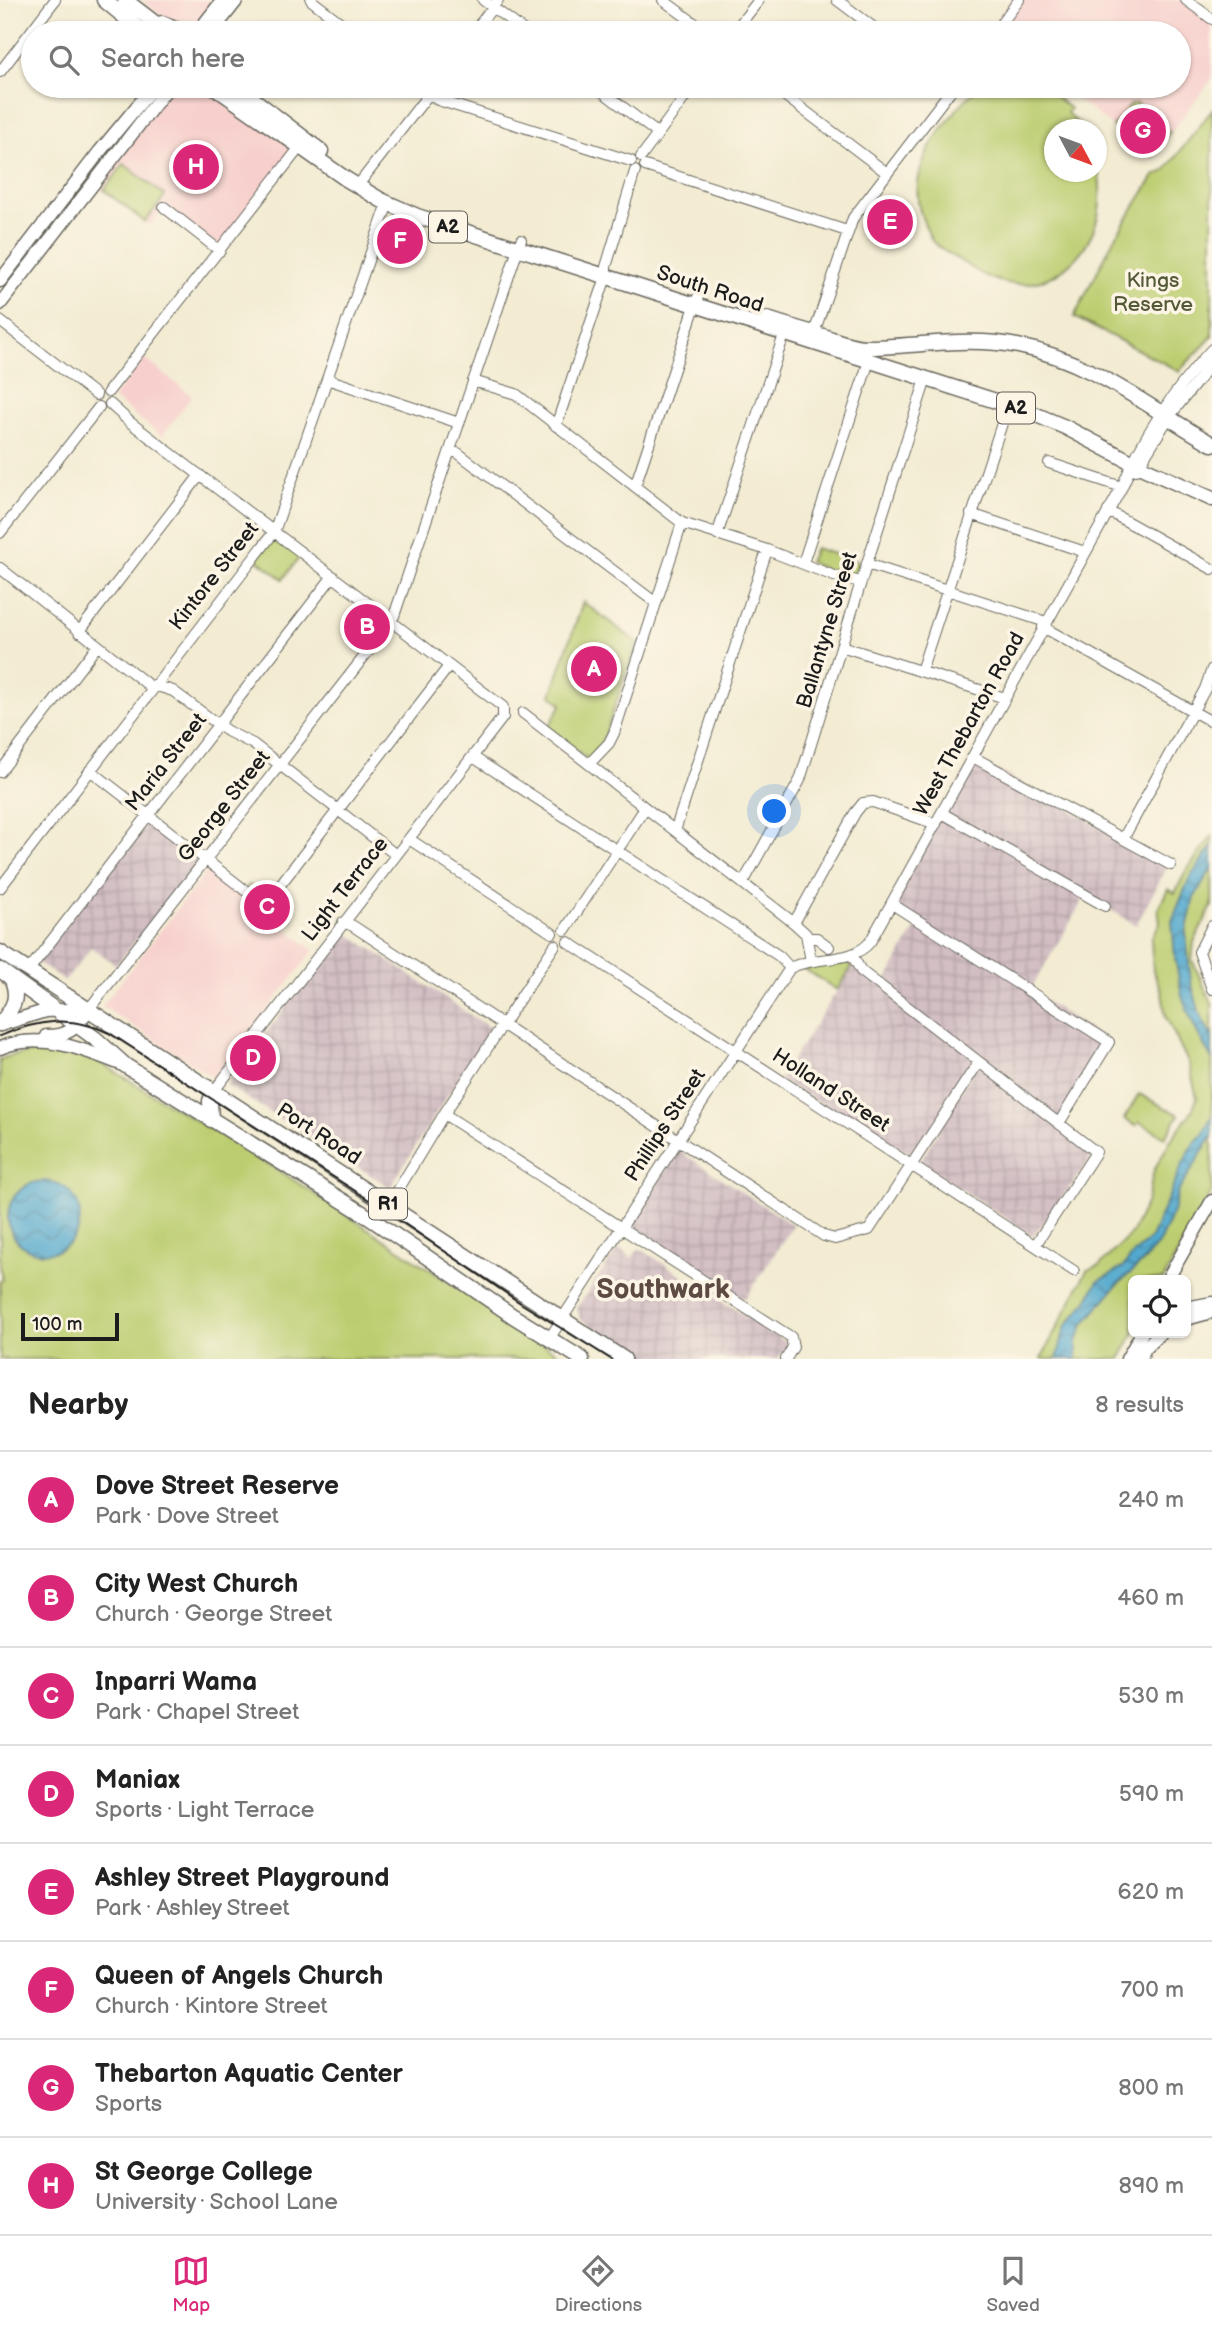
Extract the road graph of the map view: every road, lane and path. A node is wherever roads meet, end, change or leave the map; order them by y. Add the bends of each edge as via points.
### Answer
1 (55, 0) edge
2 (104, 0) edge
3 (125, 0) edge
4 (223, 0) edge
5 (237, 0) edge
6 (311, 0) edge
7 (483, 0) edge
8 (663, 0) edge
9 (759, 0) edge
10 (837, 0) edge
11 (1186, 0) edge
12 (1017, 1) edge
13 (495, 4) edge
14 (142, 14) junction
15 (222, 19) edge
16 (1212, 19) edge
17 (39, 21) edge
18 (129, 21) edge
19 (151, 21) edge
20 (156, 21) edge
21 (206, 21) edge
22 (338, 21) edge
23 (482, 21) edge
24 (514, 21) edge
25 (692, 21) edge
26 (742, 21) edge
27 (865, 21) edge
28 (1003, 21) edge
29 (21, 45) edge
30 (0, 72) edge
31 (143, 98) edge
32 (160, 98) edge
33 (230, 98) edge
34 (250, 98) edge
35 (422, 98) edge
36 (436, 98) edge
37 (611, 98) edge
38 (684, 98) edge
39 (788, 98) edge
40 (944, 98) edge
41 (657, 133) junction
42 (303, 144) junction
43 (638, 164) junction
44 (887, 173) junction
45 (362, 180) junction
46 (388, 203) junction
47 (164, 207) dead end
48 (847, 231) junction
49 (519, 245) junction
50 (220, 251) junction
51 (606, 272) junction
52 (0, 281) edge
53 (697, 301) junction
54 (0, 304) edge
55 (0, 321) edge
56 (786, 330) junction
57 (813, 338) junction
58 (1212, 349) edge
59 (869, 361) junction
60 (1212, 363) edge
61 (327, 379) junction
62 (926, 379) junction
63 (473, 381) junction
64 (108, 392) junction
65 (96, 394) junction
66 (110, 404) junction
67 (1008, 405) junction
68 (99, 407) junction
69 (1165, 414) junction
70 (460, 423) junction
71 (556, 426) junction
72 (1212, 444) edge
73 (450, 451) junction
74 (1049, 463) dead end
75 (1136, 464) junction
76 (200, 475) junction
77 (635, 486) junction
78 (1122, 486) junction
79 (1212, 499) edge
80 (1108, 511) junction
81 (971, 514) junction
82 (682, 523) junction
83 (274, 532) junction
84 (0, 533) edge
85 (717, 535) junction
86 (767, 550) junction
87 (1085, 552) junction
88 (803, 563) junction
89 (867, 564) junction
90 (0, 568) edge
91 (1212, 569) edge
92 (333, 576) junction
93 (861, 582) junction
94 (947, 590) junction
95 (656, 603) junction
96 (391, 621) junction
97 (1044, 625) junction
98 (79, 632) junction
99 (97, 646) junction
100 (841, 646) junction
101 (449, 666) junction
102 (1212, 669) edge
103 (920, 671) junction
104 (153, 686) junction
105 (1005, 698) junction
106 (1193, 712) junction
107 (523, 713) dead end
108 (1212, 722) edge
109 (219, 725) junction
110 (472, 757) junction
111 (973, 757) junction
112 (280, 765) junction
113 (592, 767) junction
114 (90, 770) junction
115 (0, 772) edge
116 (645, 808) junction
117 (338, 810) junction
118 (942, 813) junction
119 (148, 816) junction
120 (936, 824) junction
121 (675, 831) junction
122 (409, 839) junction
123 (1123, 839) junction
124 (617, 851) junction
125 (396, 855) junction
126 (206, 860) junction
127 (1171, 865) dead end
128 (743, 883) junction
129 (280, 885) dead end
130 (0, 888) edge
131 (246, 891) dead end
132 (892, 904) junction
133 (1105, 906) dead end
134 (343, 922) junction
135 (794, 923) junction
136 (1212, 926) edge
137 (565, 930) junction
138 (552, 933) junction
139 (807, 938) junction
140 (568, 942) junction
141 (555, 945) junction
142 (0, 952) edge
143 (830, 953) junction
144 (852, 955) junction
145 (811, 961) junction
146 (790, 968) junction
147 (28, 971) junction
148 (6, 974) edge
149 (1212, 989) edge
150 (89, 1009) junction
151 (55, 1010) junction
152 (0, 1025) edge
153 (503, 1025) junction
154 (77, 1026) junction
155 (3, 1046) edge
156 (735, 1052) junction
157 (978, 1063) junction
158 (126, 1066) junction
159 (214, 1091) junction
160 (444, 1114) junction
161 (211, 1120) junction
162 (1059, 1124) junction
163 (678, 1140) junction
164 (912, 1165) junction
165 (1212, 1201) edge
166 (389, 1205) junction
167 (621, 1228) junction
168 (1036, 1244) junction
169 (1184, 1252) junction
170 (1074, 1271) dead end
171 (1170, 1275) edge
172 (1176, 1275) edge
173 (1212, 1303) edge
174 (1191, 1307) edge
175 (1212, 1312) edge
176 (1191, 1318) edge
177 (562, 1320) junction
178 (1139, 1338) edge
179 (1155, 1338) edge
180 (550, 1339) junction
181 (582, 1359) edge
182 (624, 1359) edge
183 (786, 1359) edge
184 (1127, 1359) edge
185 (1140, 1359) edge

1 - 17 street
2 - 18 highway
3 - 14 highway
4 - 21 main road
5 - 15 main road
6 - 22 street
7 - 13 street
8 - 25 street
9 - 26 street
10 - 27 street
11 - 16 street
12 - 28 street
13 - 23 street
13 - 24 street
14 - 19 highway
14 - 20 highway
29 - 30 street
31 - 52 main road
32 - 54 main road
33 - 42 highway, South Road / A2
34 - 42 highway, South Road / A2
35 - 45 street
36 - 43 street
37 - 41 street
38 - 41 street
39 - 44 street
40 - 44 street
41 - 43 street
42 - 45 highway, South Road / A2
42 - 46 highway, South Road / A2 via 353,184
42 - 50 street
43 - 48 street
43 - 51 street
44 - 48 street
45 - 49 highway, South Road / A2 via 405,202
46 - 49 highway, South Road / A2 via 428,220
46 - 61 street, Kintore Street
47 - 50 street
48 - 57 street
49 - 51 highway, South Road / A2
49 - 63 street, George Street
50 - 64 street
51 - 53 highway, South Road / A2
51 - 71 street
53 - 56 highway, South Road / A2
53 - 77 street
55 - 65 street
56 - 57 highway, South Road / A2
56 - 85 street
57 - 59 highway, South Road / A2
57 - 69 highway, South Road / A2 via 861,347 969,342 1017,346 1060,357
58 - 69 street via 1186,377
59 - 62 highway, South Road / A2
59 - 88 street
60 - 69 street
61 - 70 street
61 - 83 street, Kintore Street
62 - 67 highway, South Road / A2
62 - 89 street, Ballantyne Street
63 - 70 street, George Street
63 - 71 street via 516,394
64 - 65 street
64 - 66 street
65 - 68 street
66 - 68 street
66 - 76 street
67 - 75 highway, South Road / A2 via 1065,427
67 - 81 street
68 - 84 street
69 - 72 highway, South Road / A2
69 - 75 street, West Thebarton Road
70 - 73 street, George Street
71 - 77 street
73 - 95 street
73 - 96 street, George Street
74 - 78 street
75 - 78 street, West Thebarton Road
75 - 79 highway, South Road / A2
76 - 83 street
76 - 98 street
77 - 82 street
78 - 80 street, West Thebarton Road
80 - 87 street, West Thebarton Road
80 - 91 street
81 - 87 street
81 - 94 street
82 - 85 street
82 - 95 street
83 - 92 street
83 - 104 street, Kintore Street
85 - 86 street
86 - 88 street
86 - 121 street
87 - 97 street, West Thebarton Road
88 - 93 street
89 - 93 street, Ballantyne Street
89 - 94 street
90 - 98 street
92 - 96 street
92 - 109 street, Maria Street
93 - 100 street, Ballantyne Street
94 - 97 street
94 - 103 street
95 - 113 street via 609,752
96 - 101 street
96 - 112 street, George Street
97 - 105 street, West Thebarton Road
97 - 106 street
98 - 99 street
99 - 104 street
99 - 115 street
100 - 103 street
100 - 128 street, Ballantyne Street via 800,780
101 - 110 street, Light Terrace via 504,710
101 - 117 street
102 - 106 street
103 - 105 street
104 - 109 street via 173,691
104 - 114 street, Kintore Street
105 - 111 street, West Thebarton Road
106 - 108 street
106 - 123 street
107 - 113 street
109 - 112 street
109 - 119 street, Maria Street
110 - 122 street, Light Terrace
110 - 124 street
111 - 118 street, West Thebarton Road
111 - 123 street
112 - 117 street
112 - 126 street, George Street
113 - 116 street
114 - 119 street
114 - 130 street, Kintore Street
116 - 121 street
116 - 124 street
117 - 125 street
117 - 129 street
118 - 120 street, West Thebarton Road
118 - 133 street
119 - 126 street
119 - 147 street, Maria Street
120 - 132 street, West Thebarton Road
120 - 135 street via 873,802 863,803
121 - 128 street
122 - 125 street, Light Terrace
122 - 138 street
123 - 127 street
124 - 137 street
124 - 146 street
125 - 134 street, Light Terrace
126 - 131 street
126 - 150 street, George Street
128 - 135 street
132 - 144 street, West Thebarton Road via 870,942
132 - 162 street via 1109,1042
134 - 153 street
134 - 159 street, Light Terrace
135 - 139 street
136 - 149 street via 1199,952
137 - 138 street
137 - 140 street
138 - 141 street
139 - 143 street via 817,938
139 - 145 street
140 - 141 street
140 - 156 street, Holland Street
141 - 153 street
142 - 147 highway, R1
143 - 144 street
143 - 145 street
144 - 157 street via 861,971
145 - 146 street
146 - 156 street, Phillips Street
147 - 150 highway, R1
148 - 151 highway, R1
148 - 152 highway via 16,1001
150 - 151 main road
150 - 154 main road
150 - 159 highway, Port Road / R1
151 - 152 main road
151 - 154 highway, Port Road / R1
153 - 160 street
153 - 163 street
154 - 155 main road via 65,1035 29,1037
154 - 158 highway, Port Road / R1
155 - 158 main road, Port Road via 56,1043
156 - 163 street, Phillips Street
156 - 164 street, Holland Street
157 - 162 street
157 - 164 street
158 - 161 highway, Port Road / R1
159 - 161 highway
159 - 166 highway, Port Road / R1
160 - 166 street
160 - 167 street
161 - 180 highway, Port Road / R1 via 364,1214
162 - 168 street via 1096,1152
163 - 164 street via 835,1239 869,1230
163 - 167 street, Phillips Street
164 - 168 street, Holland Street
165 - 169 main road
166 - 177 highway, Port Road / R1
167 - 177 street, Phillips Street
167 - 183 street via 790,1337 793,1347
168 - 170 street, Holland Street
169 - 171 main road
169 - 172 main road
173 - 174 main road
175 - 176 main road
177 - 180 street, Phillips Street
177 - 182 highway, Port Road / R1
178 - 184 main road
179 - 185 main road
180 - 181 highway, Port Road / R1

